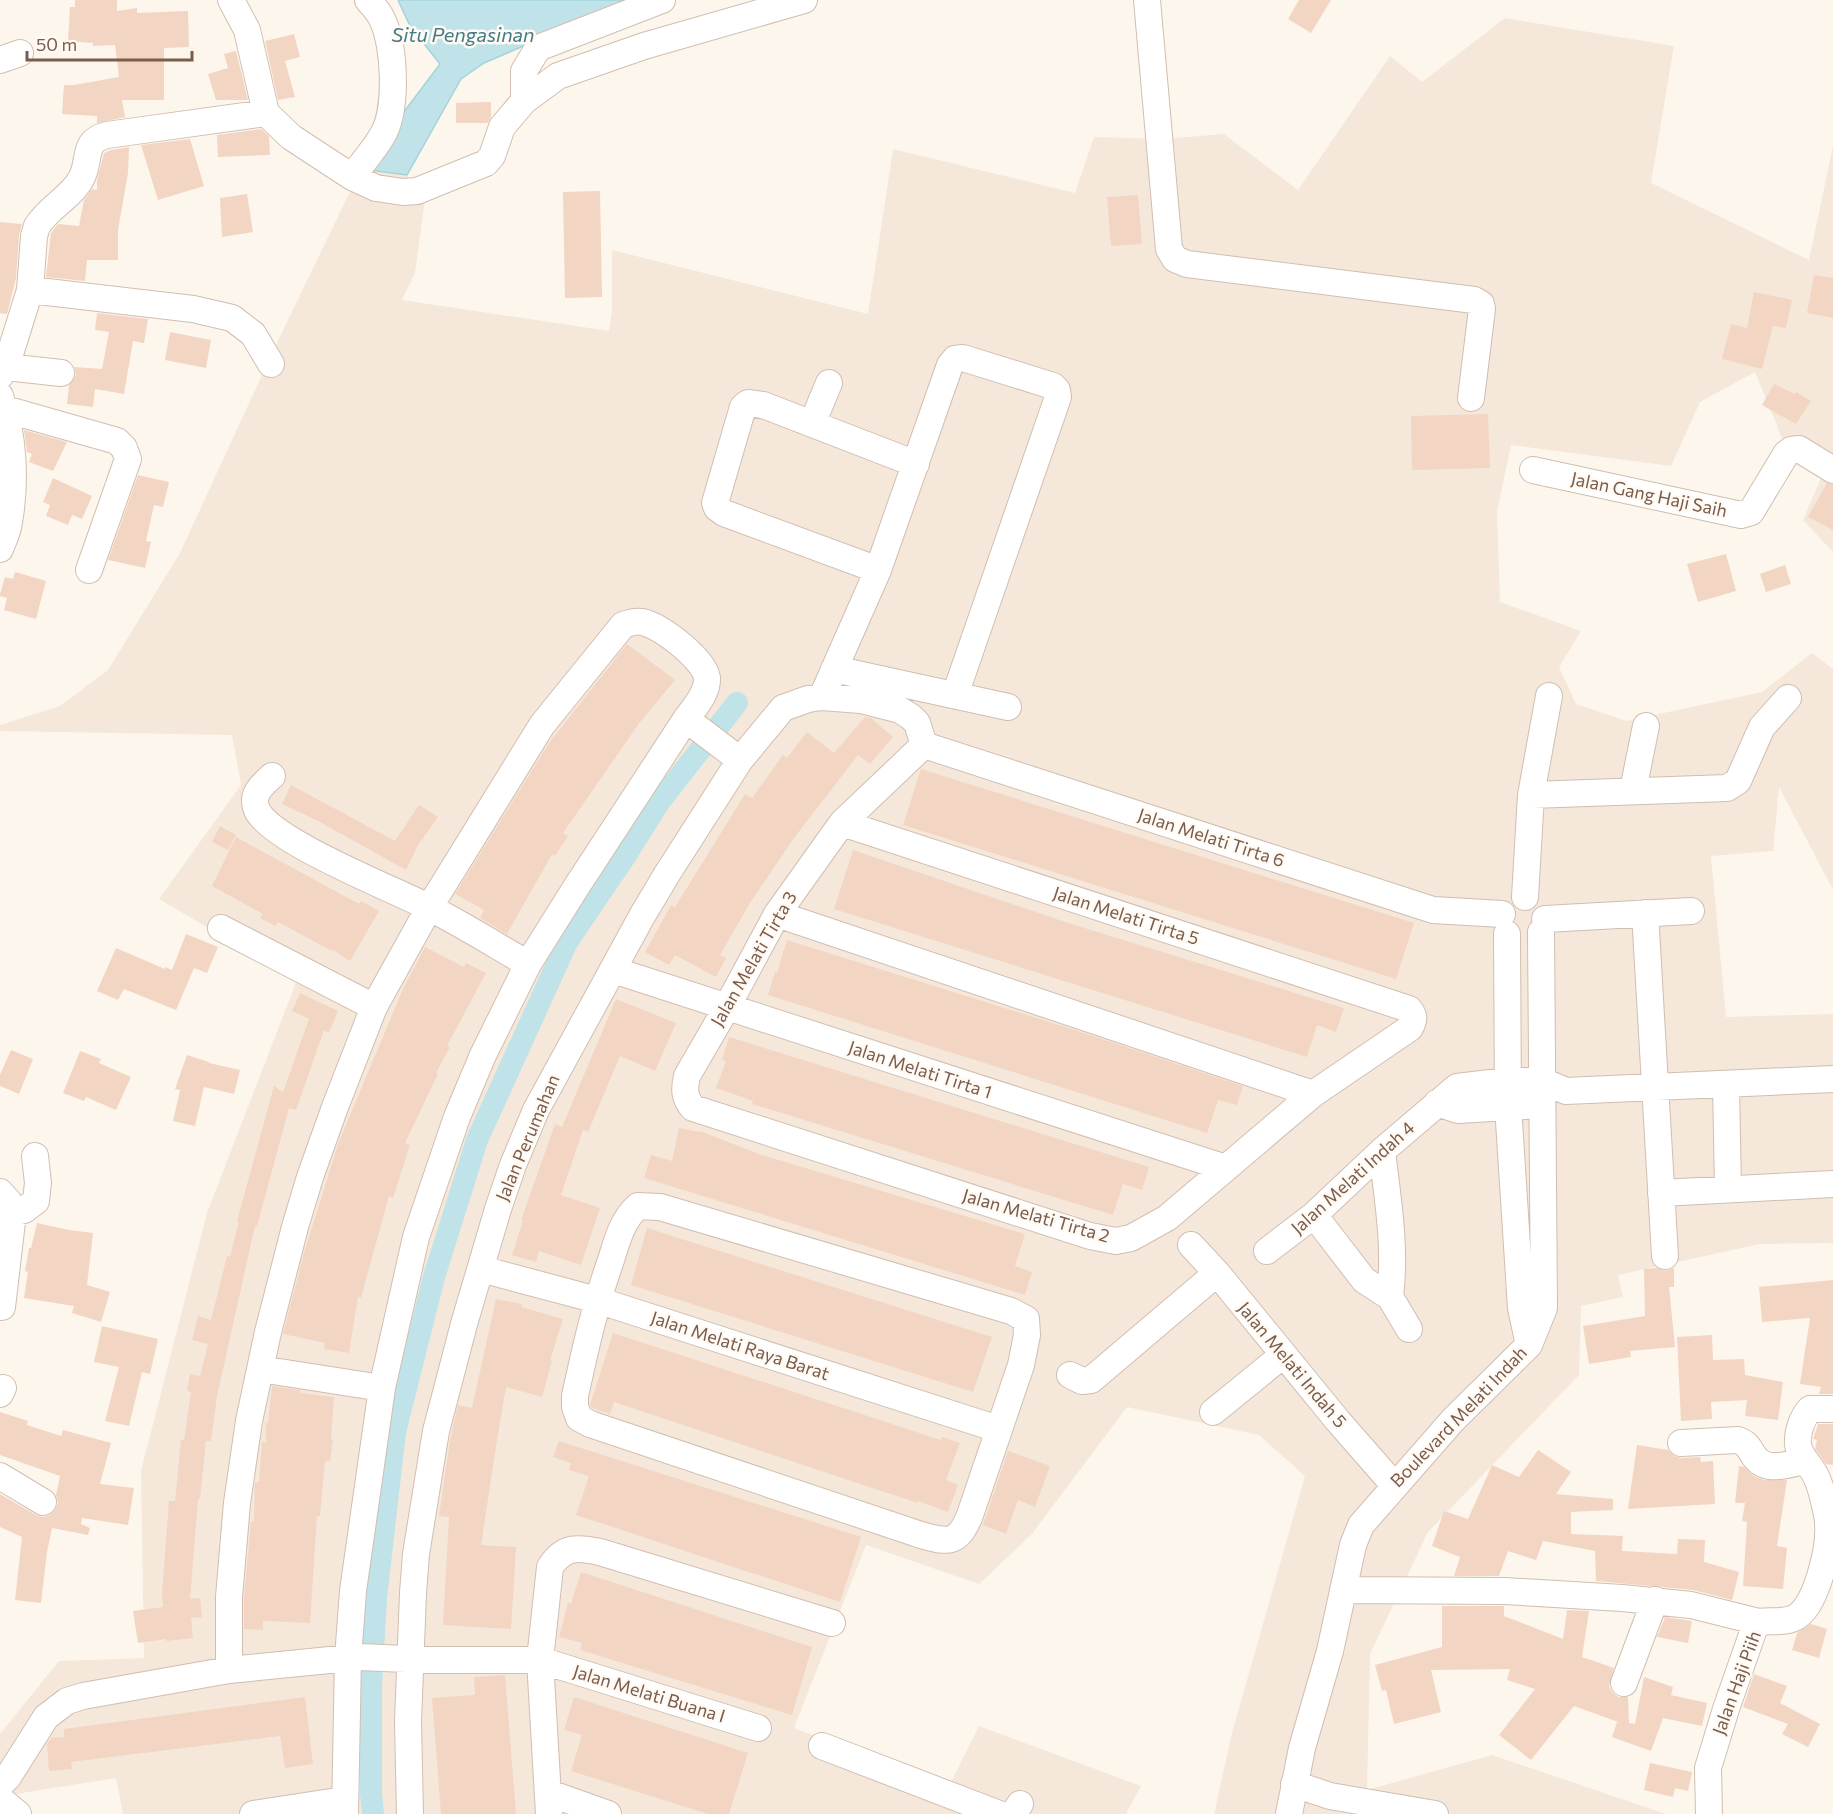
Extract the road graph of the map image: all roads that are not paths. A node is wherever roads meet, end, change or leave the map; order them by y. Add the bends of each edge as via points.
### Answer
1 (231, 0) edge
2 (368, 0) edge
3 (662, 0) edge
4 (804, 0) edge
5 (1147, 0) edge
6 (524, 101) junction
7 (266, 113) junction
8 (352, 177) junction
9 (30, 290) junction
10 (271, 363) dead end
11 (3, 371) edge
12 (61, 373) dead end
13 (829, 383) dead end
14 (1472, 398) dead end
15 (2, 402) edge
16 (812, 424) junction
17 (916, 464) junction
18 (1533, 470) dead end
19 (1833, 470) edge
20 (0, 549) edge
21 (89, 570) dead end
22 (878, 570) junction
23 (834, 669) junction
24 (955, 695) junction
25 (1549, 696) dead end
26 (822, 697) junction
27 (1788, 698) dead end
28 (1008, 707) dead end
29 (690, 721) junction
30 (1646, 726) dead end
31 (924, 745) junction
32 (735, 755) junction
33 (272, 776) dead end
34 (1634, 790) junction
35 (1531, 795) junction
36 (842, 823) junction
37 (1524, 897) junction
38 (429, 908) junction
39 (1691, 911) dead end
40 (1645, 913) junction
41 (777, 914) junction
42 (1504, 924) junction
43 (1543, 925) junction
44 (221, 928) dead end
45 (528, 964) junction
46 (613, 970) junction
47 (374, 1007) junction
48 (728, 1007) junction
49 (1409, 1009) joint
50 (706, 1042) joint
51 (1833, 1079) edge
52 (1508, 1081) junction
53 (1725, 1085) junction
54 (1655, 1087) junction
55 (1542, 1093) junction
56 (1313, 1094) junction
57 (1437, 1103) junction
58 (1508, 1106) junction
59 (1382, 1151) junction
60 (35, 1156) dead end
61 (1226, 1168) junction
62 (1833, 1184) edge
63 (1728, 1189) junction
64 (1661, 1193) junction
65 (6, 1203) edge
66 (1314, 1215) junction
67 (1191, 1245) dead end
68 (1267, 1251) dead end
69 (1665, 1256) dead end
70 (481, 1269) junction
71 (1216, 1273) junction
72 (1390, 1297) junction
73 (597, 1300) junction
74 (2, 1307) dead end
75 (1409, 1329) dead end
76 (1529, 1345) junction
77 (1283, 1355) junction
78 (260, 1369) junction
79 (1070, 1375) dead end
80 (382, 1388) junction
81 (1833, 1409) edge
82 (1213, 1412) dead end
83 (998, 1429) junction
84 (1681, 1443) dead end
85 (1804, 1461) junction
86 (0, 1476) edge
87 (1394, 1485) junction
88 (43, 1502) dead end
89 (1342, 1590) junction
90 (1656, 1600) junction
91 (1758, 1622) junction
92 (832, 1623) dead end
93 (354, 1658) junction
94 (406, 1659) junction
95 (540, 1660) junction
96 (229, 1670) junction
97 (1624, 1683) dead end
98 (758, 1728) dead end
99 (822, 1746) dead end
100 (1294, 1784) junction
101 (0, 1785) edge
102 (0, 1799) edge
103 (549, 1803) edge
104 (345, 1807) edge
105 (1011, 1811) edge
106 (1428, 1813) edge
107 (18, 1814) edge
108 (253, 1814) edge
109 (410, 1814) edge
110 (608, 1814) edge
111 (1289, 1814) edge
112 (1709, 1814) edge

1 - 7 street via 247,30
2 - 8 street via 382,19 392,57 393,85 383,135
3 - 6 street via 538,48 524,71
4 - 6 street via 644,46 558,76
5 - 14 street via 1169,249 1175,260 1481,303
6 - 8 street via 502,127 492,156 476,169 417,191 403,192 376,188
7 - 8 street via 291,137
7 - 9 street via 97,137 91,143 82,178 37,226
9 - 10 street via 193,309 232,318 252,334
9 - 11 street
11 - 12 street
13 - 16 street
15 - 20 street via 13,471 9,524
15 - 21 street via 117,441 124,448 128,459
16 - 17 street
16 - 22 street via 763,405 748,403 743,407 715,503 717,508
17 - 22 street
17 - 24 street via 955,359 963,358 1057,390 1058,397
18 - 19 street, Jalan Gang Haji Saih via 1741,515 1751,512 1791,450 1799,449
22 - 23 street
23 - 24 street
23 - 26 street
24 - 28 street
25 - 35 street
26 - 31 street via 861,700 900,710 917,723
26 - 32 street, Jalan Perumahan via 783,708
27 - 34 street via 1762,727 1738,781 1727,788
29 - 32 street
29 - 38 street via 706,687 704,668 696,657 646,622 623,625 542,725
29 - 45 street via 581,879
30 - 34 street
31 - 36 street, Jalan Melati Tirta 3
31 - 42 street, Jalan Melati Tirta 6 via 1433,910
32 - 46 street, Jalan Perumahan
33 - 38 street via 257,790 254,800 269,824 318,855
34 - 35 street
35 - 37 street
36 - 41 street, Jalan Melati Tirta 3
36 - 49 street, Jalan Melati Tirta 5
37 - 42 street via 1506,905
37 - 43 street via 1540,904
38 - 45 street
38 - 47 street
39 - 40 street
40 - 43 street
40 - 54 street
41 - 48 street, Jalan Melati Tirta 3
41 - 56 street
42 - 43 street via 1518,940 1531,940
42 - 52 street
43 - 55 street, Boulevard Melati Indah
44 - 47 street
45 - 80 street via 483,1055 435,1177 416,1237
46 - 48 street, Jalan Melati Tirta 1
46 - 70 street, Jalan Perumahan via 536,1110 498,1209
47 - 78 street via 310,1177
48 - 50 street, Jalan Melati Tirta 3
48 - 61 street, Jalan Melati Tirta 1
49 - 56 street, Jalan Melati Tirta 2 via 1413,1014 1410,1028
50 - 61 street, Jalan Melati Tirta 2 via 684,1088 693,1108 1105,1240 1131,1238 1167,1218
51 - 53 street
52 - 55 street, Jalan Melati Indah 4
52 - 57 street, Jalan Melati Indah 4 via 1457,1087
52 - 58 street
53 - 54 street
53 - 63 street
54 - 55 street, Jalan Melati Indah 4
54 - 64 street
55 - 58 street, Jalan Melati Indah 4
55 - 76 street, Boulevard Melati Indah via 1544,1308
56 - 61 street, Jalan Melati Tirta 2
57 - 58 street, Jalan Melati Indah 4 via 1458,1110
57 - 59 street, Jalan Melati Indah 4
58 - 76 street via 1521,1308
59 - 66 street, Jalan Melati Indah 4
59 - 72 street via 1393,1237
60 - 65 street via 36,1201 24,1210
62 - 63 street
63 - 64 street
64 - 69 street
65 - 74 street
66 - 68 street, Jalan Melati Indah 4
66 - 72 street via 1364,1280
67 - 71 street, Jalan Melati Indah 5
70 - 73 street, Jalan Melati Raya Barat
70 - 94 street, Jalan Perumahan via 436,1431
71 - 77 street, Jalan Melati Indah 5
71 - 79 street via 1091,1380 1082,1381
72 - 75 street
73 - 83 street, Jalan Melati Raya Barat
73 - 83 street via 622,1227 638,1206 648,1206 1011,1311 1026,1319 1027,1335
73 - 83 street via 575,1396 579,1418 921,1535 948,1540 961,1533
76 - 87 street, Boulevard Melati Indah
77 - 82 street
77 - 87 street, Jalan Melati Indah 5
78 - 80 street
78 - 96 street via 237,1503 229,1597
80 - 93 street via 358,1547
81 - 85 street, Jalan Haji Piih via 1810,1410 1805,1415 1797,1441
84 - 85 street via 1738,1440 1745,1443 1760,1464 1771,1468
85 - 91 street, Jalan Haji Piih via 1814,1473 1828,1524 1817,1584 1813,1597 1799,1615 1790,1620
86 - 88 street
87 - 89 street, Boulevard Melati Indah via 1357,1534
89 - 90 street via 1505,1591
89 - 100 street, Boulevard Melati Indah via 1330,1651
90 - 91 street
90 - 97 street
91 - 112 street, Jalan Haji Piih via 1712,1752 1707,1781
92 - 95 street via 582,1548 566,1551 550,1567
93 - 94 street, Jalan Melati Buana I
93 - 96 street, Jalan Melati Buana I
93 - 104 street
94 - 95 street, Jalan Melati Buana I
94 - 109 street
95 - 98 street, Jalan Melati Buana I
95 - 103 street
96 - 101 street, Jalan Melati Buana I via 67,1701 46,1717
99 - 105 street
100 - 106 street via 1330,1796
100 - 111 street, Boulevard Melati Indah
102 - 107 street
103 - 110 street
104 - 108 street

